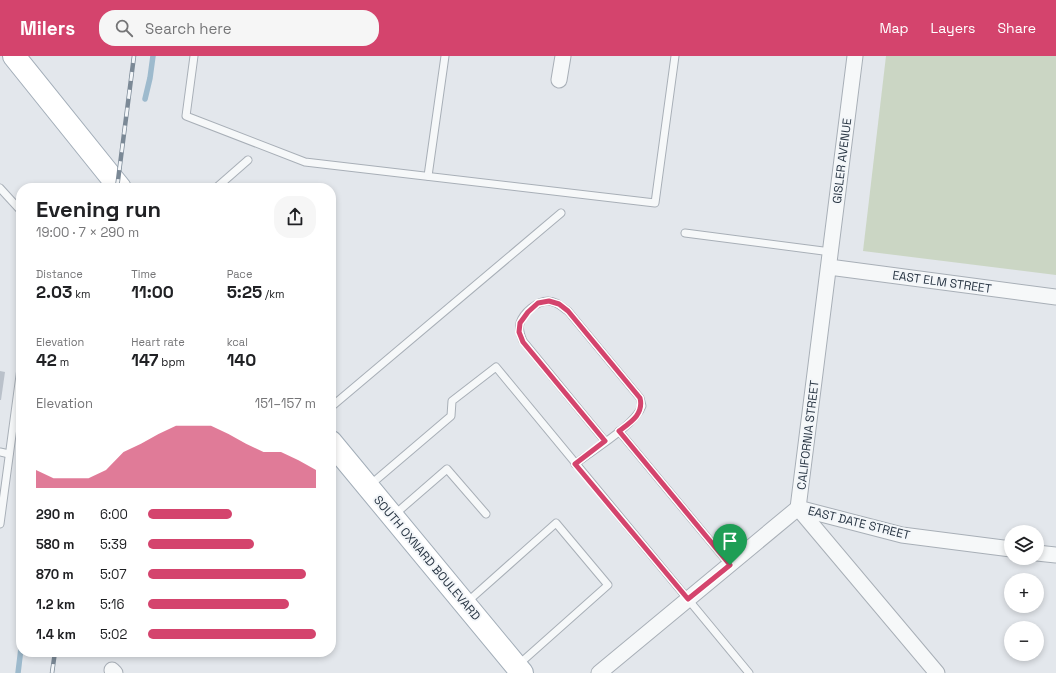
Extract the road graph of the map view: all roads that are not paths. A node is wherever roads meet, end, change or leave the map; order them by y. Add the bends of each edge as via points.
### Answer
1 (14, 56) edge
2 (194, 56) edge
3 (445, 56) edge
4 (563, 56) edge
5 (675, 56) edge
6 (855, 56) edge
7 (559, 80) dead end
8 (248, 160) dead end
9 (428, 176) junction
10 (116, 183) edge
11 (222, 183) edge
12 (0, 188) edge
13 (16, 206) edge
14 (561, 213) dead end
15 (685, 233) dead end
16 (830, 260) junction
17 (1056, 297) edge
18 (336, 403) edge
19 (16, 404) edge
20 (619, 431) junction
21 (605, 441) junction
22 (336, 448) edge
23 (0, 452) edge
24 (9, 454) junction
25 (575, 464) junction
26 (368, 487) junction
27 (798, 508) junction
28 (486, 514) dead end
29 (393, 517) junction
30 (0, 524) edge
31 (1004, 548) edge
32 (1044, 554) edge
33 (1056, 555) edge
34 (730, 565) junction
35 (688, 599) junction
36 (465, 604) junction
37 (519, 670) edge
38 (599, 673) edge
39 (750, 673) edge
40 (937, 673) edge

1 - 10 main road
2 - 9 lane via 186,116 305,162
3 - 9 lane
4 - 7 street
5 - 9 lane via 655,203
6 - 16 street, GISLER AVENUE
8 - 11 lane
12 - 13 lane
14 - 18 lane
15 - 16 lane
16 - 17 street, EAST ELM STREET
16 - 27 street, CALIFORNIA STREET
19 - 24 lane
20 - 21 lane
20 - 21 lane via 640,412 640,398 568,311 559,304 549,301 538,303 520,323 519,332 523,342
20 - 34 lane
21 - 25 lane
22 - 26 main road, SOUTH OXNARD BOULEVARD
23 - 24 lane
24 - 30 lane
25 - 26 lane via 496,367 452,401 451,416
25 - 35 lane
26 - 29 main road, SOUTH OXNARD BOULEVARD
27 - 31 street, EAST DATE STREET via 902,535
27 - 34 street, EAST DATE STREET
27 - 40 street
28 - 29 lane via 447,470
29 - 36 main road, SOUTH OXNARD BOULEVARD
32 - 33 street
34 - 35 street, EAST DATE STREET
35 - 38 street, EAST DATE STREET
35 - 39 lane
36 - 37 main road, SOUTH OXNARD BOULEVARD
36 - 37 lane via 556,523 608,585

